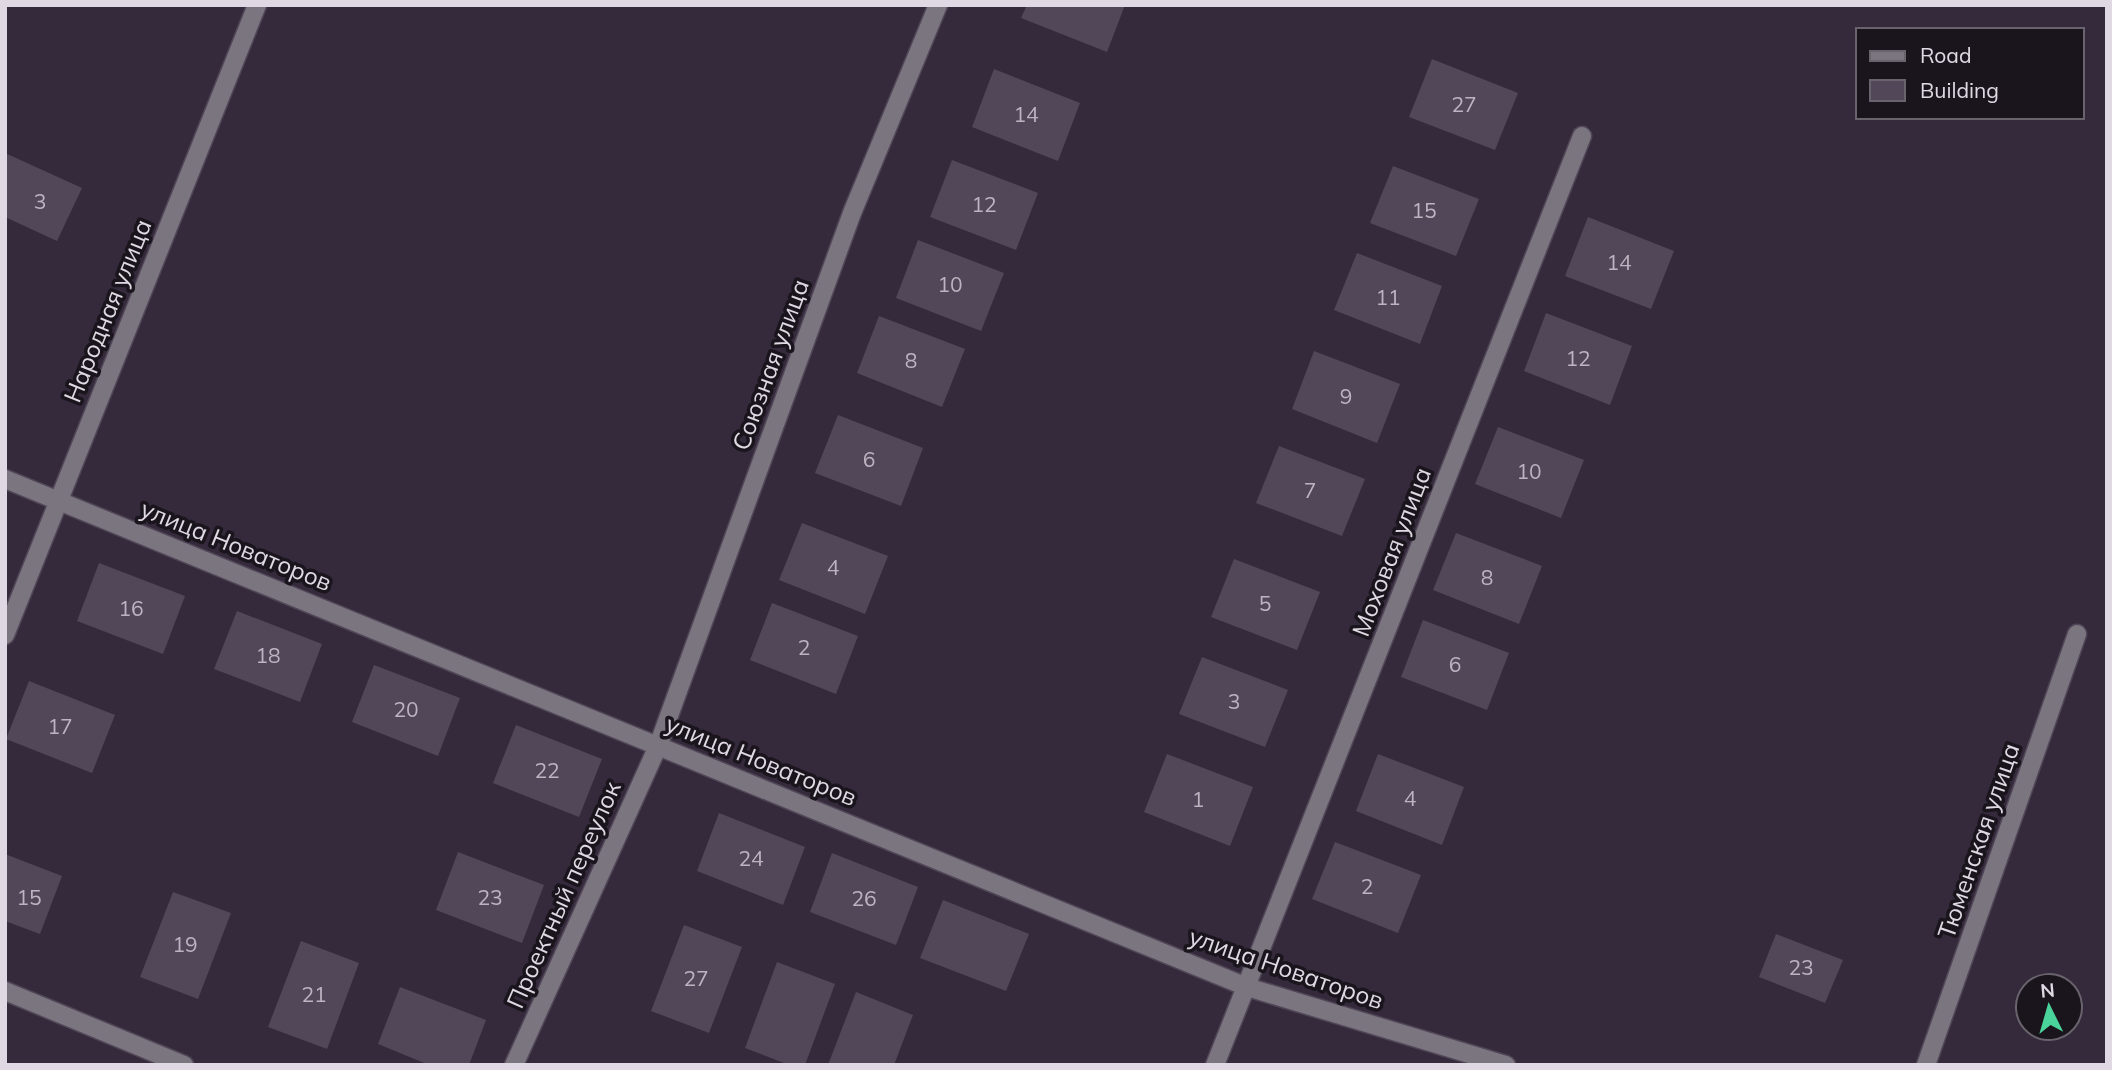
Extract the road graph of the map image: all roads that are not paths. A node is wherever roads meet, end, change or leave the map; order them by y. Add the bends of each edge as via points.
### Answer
1 (257, 5) edge
2 (938, 5) edge
3 (1582, 136) dead end
4 (5, 479) edge
5 (59, 500) junction
6 (2077, 634) dead end
7 (5, 635) edge
8 (658, 746) junction
9 (1247, 987) junction
10 (5, 991) edge
11 (184, 1065) edge
12 (514, 1065) edge
13 (1216, 1065) edge
14 (1506, 1065) edge
15 (1926, 1065) edge

1 - 5 street, Народная улица
2 - 8 street, Союзная улица via 847,226
3 - 9 street, Моховая улица
4 - 5 street, улица Новаторов
5 - 7 street, Народная улица
5 - 8 street, улица Новаторов
6 - 15 street, Тюменская улица
8 - 9 street, улица Новаторов
8 - 12 street, Проектный переулок
9 - 13 street
9 - 14 street, улица Новаторов
10 - 11 street

